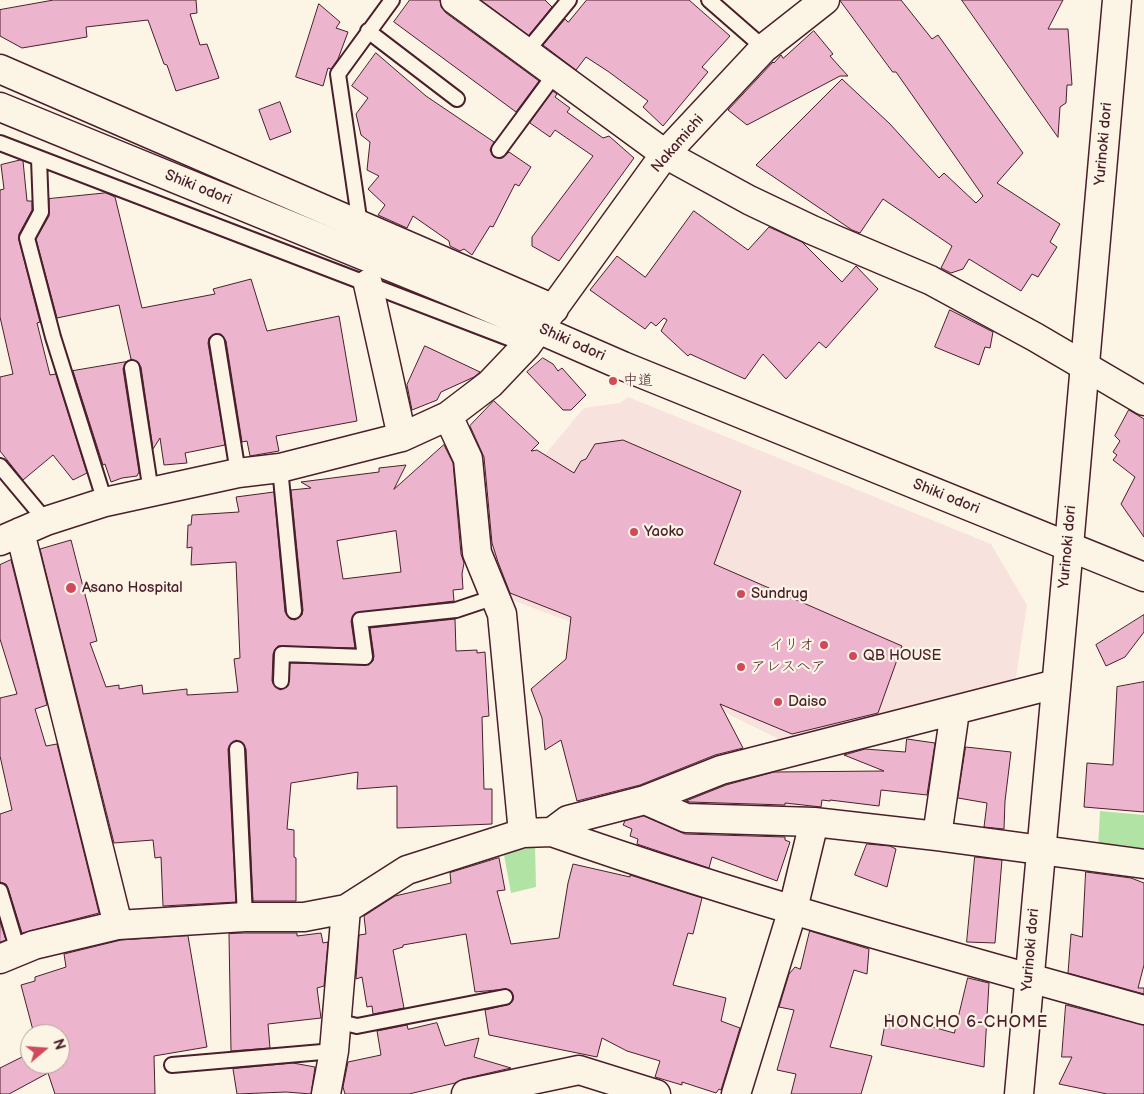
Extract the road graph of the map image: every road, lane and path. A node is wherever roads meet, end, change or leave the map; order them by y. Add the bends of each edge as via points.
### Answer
1 (392, 0) edge
2 (455, 0) edge
3 (569, 0) edge
4 (709, 0) edge
5 (825, 0) edge
6 (1117, 0) edge
7 (368, 31) junction
8 (764, 48) junction
9 (527, 51) junction
10 (0, 69) edge
11 (555, 74) junction
12 (457, 99) dead end
13 (0, 107) edge
14 (0, 143) edge
15 (499, 150) dead end
16 (665, 154) junction
17 (39, 159) junction
18 (360, 225) junction
19 (368, 284) junction
20 (540, 328) junction
21 (218, 342) dead end
22 (1083, 367) junction
23 (132, 368) dead end
24 (1144, 402) edge
25 (448, 416) junction
26 (402, 437) junction
27 (0, 466) edge
28 (280, 468) junction
29 (238, 474) junction
30 (151, 492) junction
31 (105, 502) junction
32 (46, 521) junction
33 (10, 536) edge
34 (1069, 546) junction
35 (1144, 577) edge
36 (495, 597) junction
37 (294, 611) dead end
38 (281, 681) dead end
39 (1056, 684) junction
40 (955, 711) junction
41 (237, 749) dead end
42 (645, 800) junction
43 (814, 822) junction
44 (523, 832) junction
45 (552, 832) junction
46 (937, 836) junction
47 (1041, 850) junction
48 (1144, 864) edge
49 (0, 891) edge
50 (346, 909) junction
51 (793, 909) junction
52 (245, 917) junction
53 (118, 925) junction
54 (9, 955) edge
55 (1028, 978) junction
56 (506, 997) dead end
57 (1144, 1010) edge
58 (336, 1021) junction
59 (334, 1050) junction
60 (172, 1065) dead end
61 (326, 1094) edge
62 (466, 1094) edge
63 (656, 1094) edge
64 (736, 1094) edge
65 (1019, 1094) edge

1 - 7 lane
2 - 9 street
3 - 9 lane
4 - 8 lane
5 - 8 street, Nakamichi
6 - 22 street, Yurinoki dori
7 - 12 lane
7 - 18 lane via 338,74
8 - 16 street, Nakamichi
9 - 11 street
10 - 18 street
11 - 15 lane
11 - 16 street
13 - 20 street, Shiki odori
14 - 17 lane
16 - 20 street, Nakamichi
16 - 22 street via 812,230 930,280
17 - 19 lane
17 - 31 lane via 41,212 27,238 53,337
18 - 20 street
19 - 20 lane
19 - 26 street
20 - 25 street, Nakamichi via 490,384
20 - 34 street, Shiki odori via 623,366
21 - 29 lane
22 - 24 street
22 - 34 street, Yurinoki dori
23 - 30 lane
25 - 26 street, Nakamichi
25 - 36 street via 468,459 477,553
26 - 28 street, Nakamichi
27 - 32 lane
28 - 29 street, Nakamichi
28 - 37 lane
29 - 30 street, Nakamichi
30 - 31 street, Nakamichi
31 - 32 street, Nakamichi
32 - 33 street, Nakamichi
33 - 53 street
34 - 35 street, Shiki odori
34 - 39 street, Yurinoki dori
36 - 38 lane via 456,610 360,620 365,657 282,654
36 - 44 street via 502,614
39 - 40 street
39 - 47 street, Yurinoki dori
40 - 42 street via 721,770
40 - 46 street
41 - 52 lane
42 - 43 street via 686,818
42 - 45 street via 568,820
43 - 46 street
43 - 51 street
44 - 45 street
44 - 50 street via 407,870
45 - 51 street via 631,860
46 - 47 street
47 - 48 street
47 - 55 street, Yurinoki dori
49 - 54 lane
50 - 52 street via 304,917
50 - 58 street
51 - 55 street
51 - 64 street
52 - 53 street
53 - 54 street via 34,945
55 - 57 street
55 - 65 street, Yurinoki dori
56 - 58 lane via 357,1026
58 - 59 street
59 - 60 lane
59 - 61 street
62 - 63 street via 579,1070

